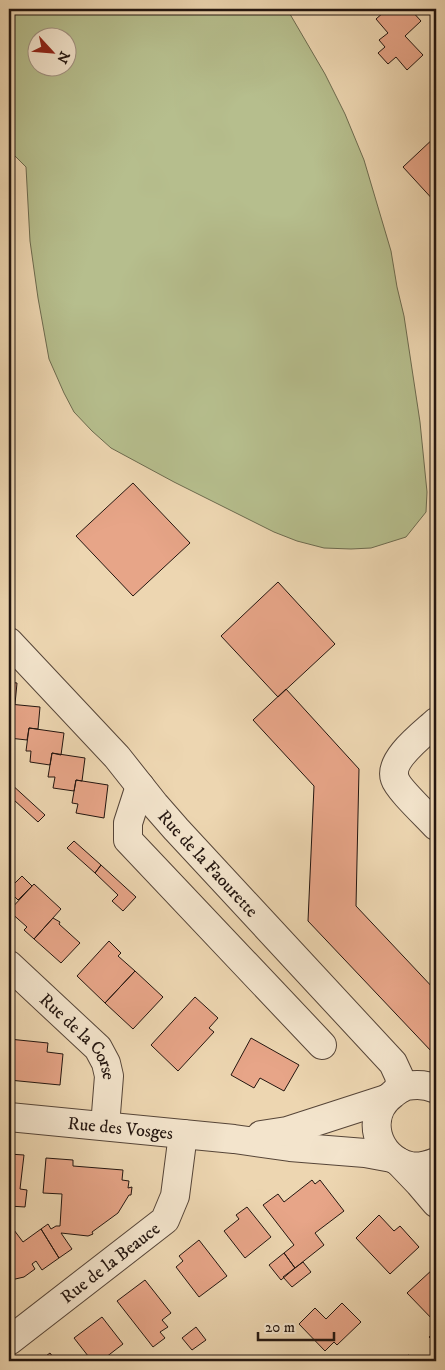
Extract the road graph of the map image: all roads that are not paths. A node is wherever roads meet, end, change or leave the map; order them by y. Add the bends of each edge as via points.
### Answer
1 (9, 642) edge
2 (436, 722) edge
3 (140, 786) junction
4 (436, 826) edge
5 (9, 965) edge
6 (322, 1045) dead end
7 (434, 1086) edge
8 (393, 1093) junction
9 (9, 1117) edge
10 (105, 1126) junction
11 (183, 1134) junction
12 (234, 1139) junction
13 (396, 1160) junction
14 (436, 1162) edge
15 (436, 1204) edge
16 (9, 1341) edge

1 - 3 street, Rue de la Faourette via 117,756
2 - 4 street via 401,756 394,766 394,779
3 - 6 street via 128,823 128,840
3 - 8 street, Rue de la Faourette via 393,1063 399,1076
5 - 10 street, Rue de la Corse via 98,1048 109,1076
7 - 8 street, Rue des Vosges via 415,1084
8 - 12 street, Rue des Vosges via 287,1131
8 - 13 street via 379,1110 376,1123 384,1149
9 - 10 street, Rue des Vosges
10 - 11 street, Rue des Vosges
11 - 12 street, Rue des Vosges
11 - 16 street, Rue de la Beauce via 175,1196 165,1220
12 - 13 street, Rue des Vosges via 365,1153
13 - 14 street, Rue des Vosges via 411,1166
13 - 15 street

